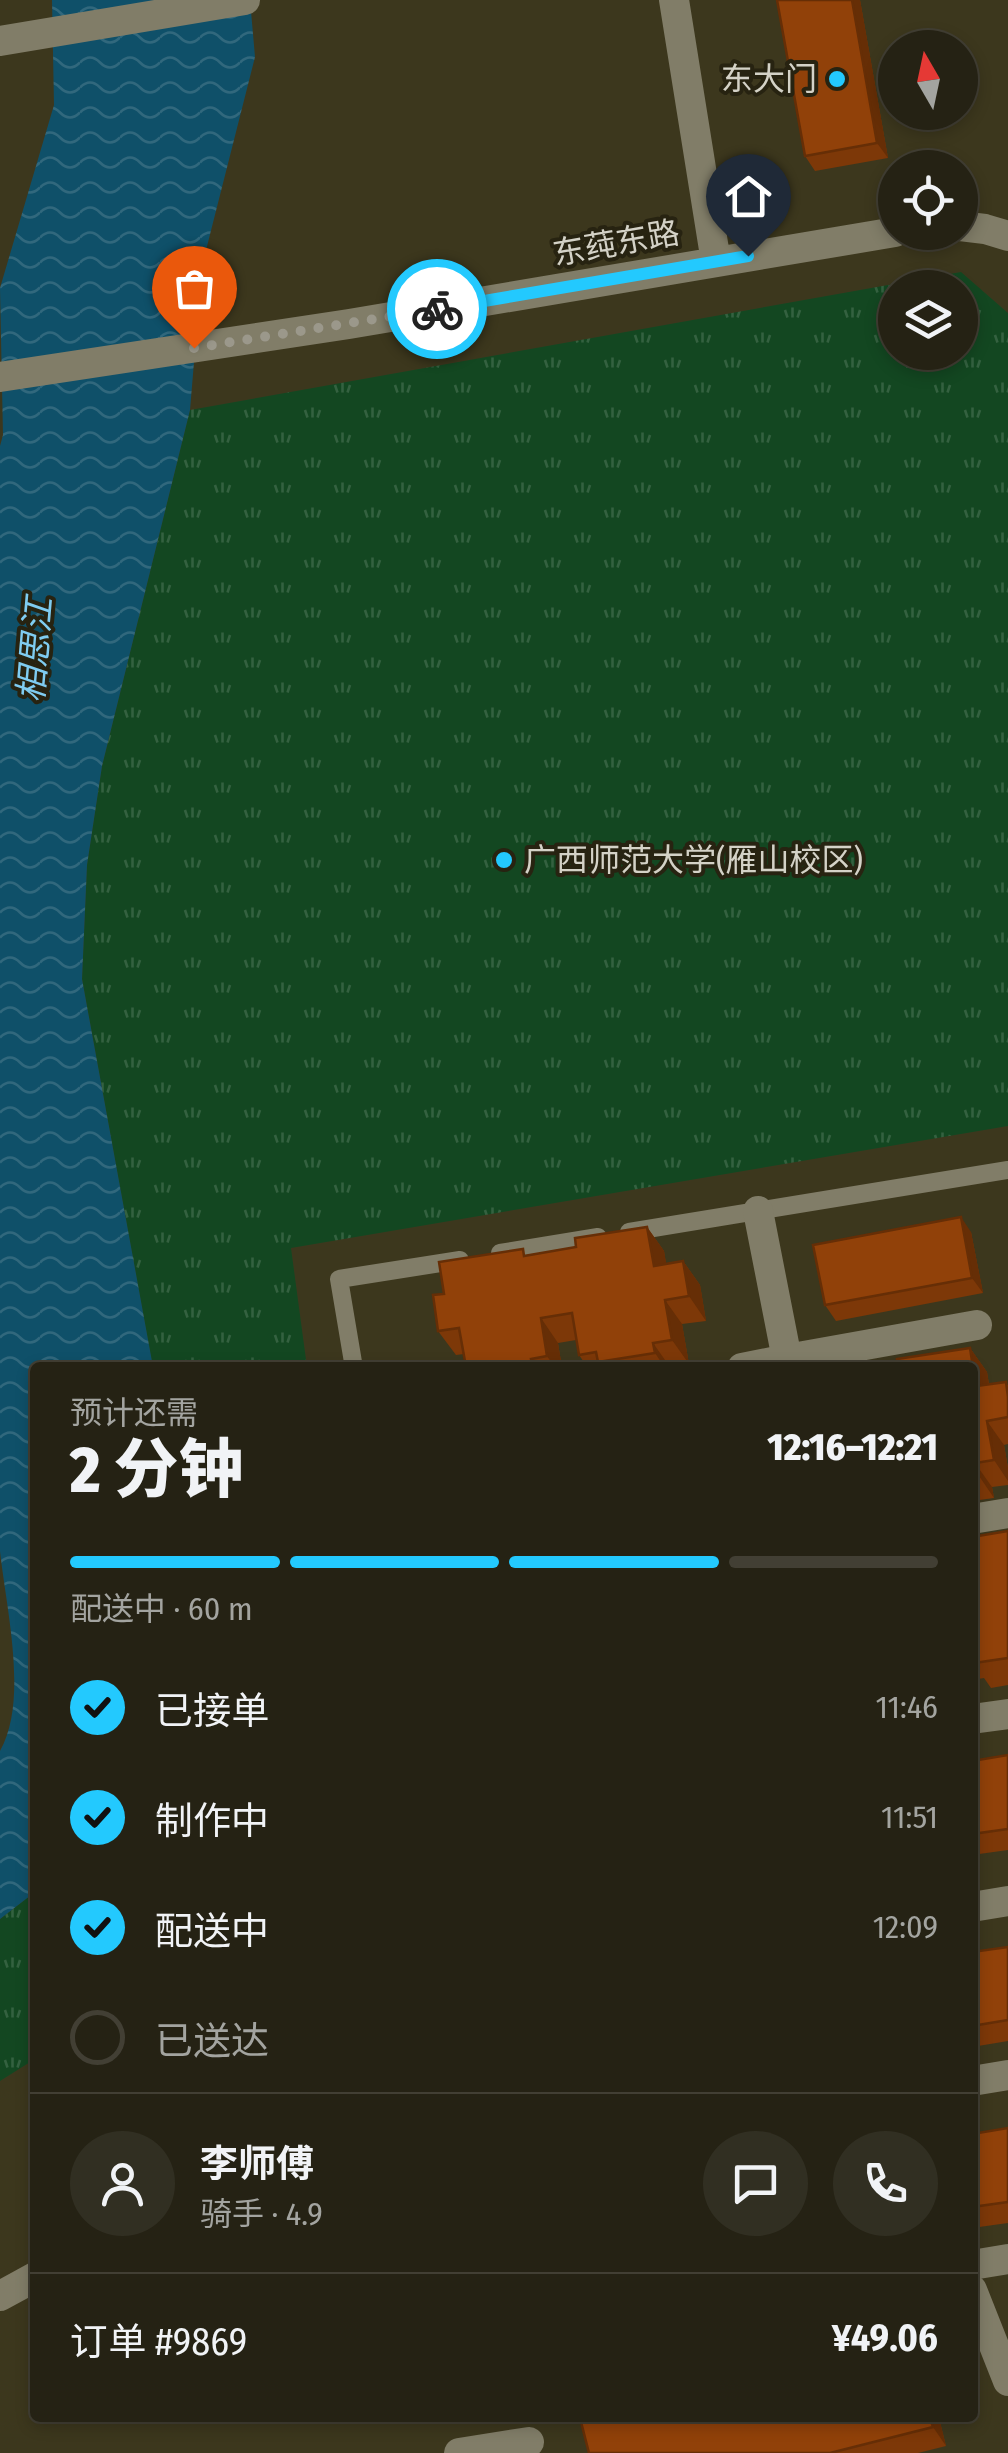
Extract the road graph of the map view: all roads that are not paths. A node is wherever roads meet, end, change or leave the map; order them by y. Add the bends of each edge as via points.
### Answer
1 (245, 0) edge
2 (674, 0) edge
3 (0, 41) edge
4 (978, 228) edge
5 (878, 235) edge
6 (1008, 236) edge
7 (716, 262) junction
8 (0, 377) edge
9 (1008, 1170) edge
10 (758, 1211) junction
11 (977, 1325) dead end
12 (788, 1359) junction
13 (353, 1362) edge
14 (773, 1362) edge
15 (1008, 1513) edge
16 (978, 1518) edge
17 (1008, 1714) edge
18 (978, 1718) edge
19 (1008, 1901) edge
20 (978, 1906) edge
21 (1008, 2075) edge
22 (978, 2080) edge
23 (1008, 2259) edge
24 (978, 2264) edge
25 (30, 2281) edge
26 (0, 2296) edge
27 (978, 2305) edge
28 (1008, 2381) edge
29 (528, 2437) edge
30 (459, 2453) edge

1 - 3 street
2 - 7 street
4 - 6 street
5 - 7 street, 东莼东路
7 - 8 street, 东莼东路
9 - 10 lane
10 - 12 street
10 - 13 lane via 339,1279
11 - 12 street
12 - 14 street
15 - 16 street
17 - 18 street
19 - 20 street
21 - 22 street
23 - 24 street
25 - 26 street
27 - 28 street
29 - 30 street

